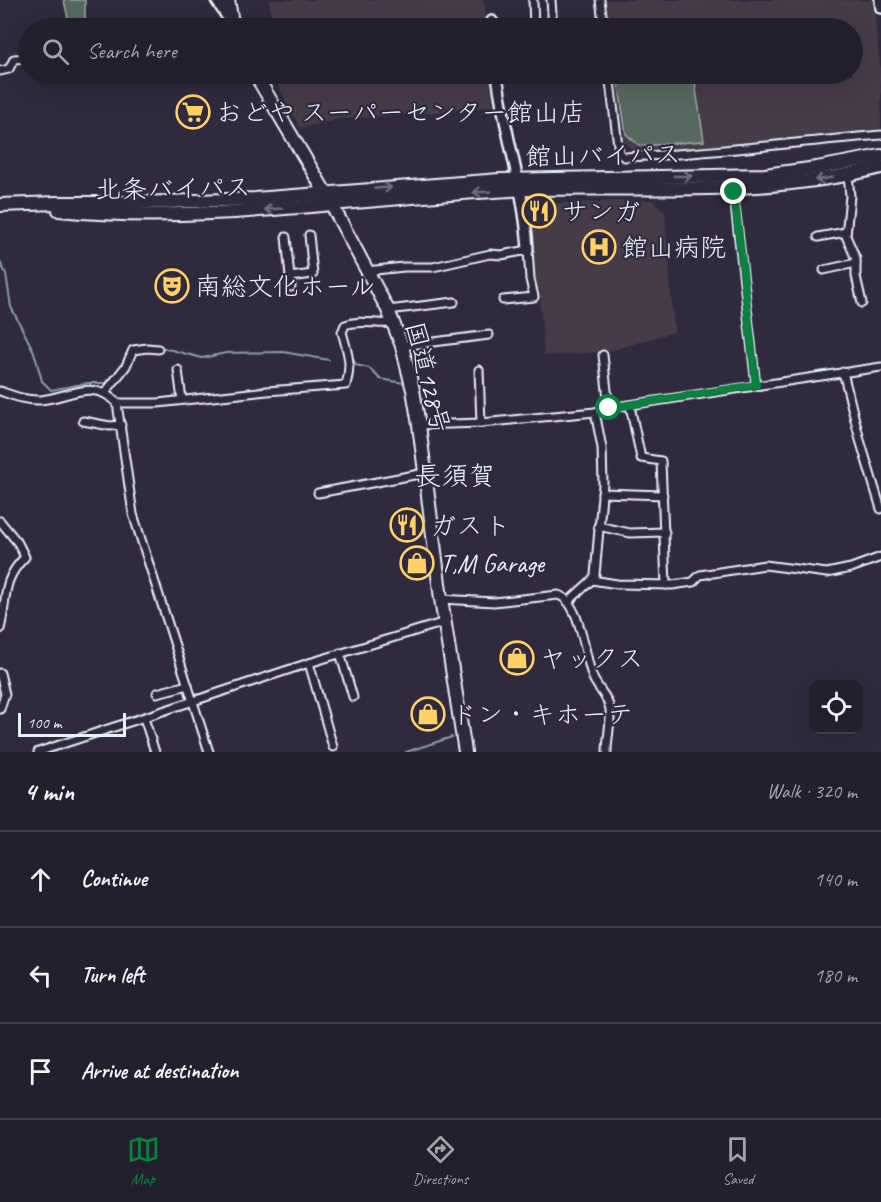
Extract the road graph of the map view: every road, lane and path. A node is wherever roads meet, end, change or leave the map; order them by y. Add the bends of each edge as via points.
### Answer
1 (216, 0) edge
2 (228, 0) edge
3 (533, 0) edge
4 (551, 0) edge
5 (600, 0) edge
6 (880, 0) edge
7 (881, 8) edge
8 (227, 18) edge
9 (231, 18) edge
10 (534, 18) edge
11 (552, 18) edge
12 (603, 18) edge
13 (18, 59) edge
14 (0, 71) edge
15 (261, 84) edge
16 (499, 84) edge
17 (610, 84) edge
18 (881, 135) edge
19 (881, 156) edge
20 (881, 167) edge
21 (848, 175) junction
22 (518, 184) junction
23 (733, 188) junction
24 (325, 192) junction
25 (331, 204) junction
26 (0, 205) edge
27 (16, 205) junction
28 (846, 232) junction
29 (309, 235) dead end
30 (286, 237) dead end
31 (818, 237) dead end
32 (528, 250) junction
33 (856, 262) junction
34 (824, 270) dead end
35 (366, 271) junction
36 (290, 277) junction
37 (291, 287) dead end
38 (503, 300) dead end
39 (454, 302) dead end
40 (862, 303) dead end
41 (388, 310) junction
42 (393, 323) junction
43 (489, 335) dead end
44 (402, 346) junction
45 (158, 349) dead end
46 (603, 355) dead end
47 (881, 367) edge
48 (178, 370) dead end
49 (479, 370) dead end
50 (843, 372) junction
51 (756, 385) junction
52 (0, 391) edge
53 (105, 393) junction
54 (182, 400) junction
55 (117, 403) junction
56 (630, 406) junction
57 (609, 408) junction
58 (595, 412) junction
59 (83, 421) dead end
60 (481, 423) junction
61 (121, 424) junction
62 (419, 424) junction
63 (425, 473) junction
64 (318, 493) dead end
65 (602, 493) junction
66 (663, 495) junction
67 (881, 509) edge
68 (0, 521) edge
69 (598, 526) junction
70 (665, 532) junction
71 (881, 556) edge
72 (592, 580) junction
73 (666, 585) junction
74 (441, 599) junction
75 (568, 602) junction
76 (445, 622) junction
77 (0, 629) edge
78 (340, 653) junction
79 (309, 663) junction
80 (0, 673) edge
81 (188, 685) junction
82 (157, 693) dead end
83 (353, 698) dead end
84 (193, 702) junction
85 (0, 709) edge
86 (144, 718) junction
87 (333, 747) dead end
88 (38, 752) edge
89 (155, 752) edge
90 (210, 752) edge
91 (465, 752) edge
92 (607, 752) edge

1 - 8 street
2 - 9 highway
3 - 10 street
4 - 11 street
5 - 12 street
6 - 7 street
13 - 14 street via 9,69
15 - 24 highway
16 - 22 street
17 - 18 street via 619,153 624,157 720,152
22 -> 19 highway, 館山バイパス via 765,175
20 - 21 highway, 館山バイパス
21 -> 23 highway, 館山バイパス
21 - 28 street
22 - 23 highway, 館山バイパス
24 -> 22 highway, 館山バイパス
22 -> 25 highway, 館山バイパス
22 - 32 street
23 - 51 street
24 - 25 highway, 国道128号
24 - 27 highway, 北条バイパス via 206,201
25 -> 27 highway, 北条バイパス via 115,214
25 - 35 highway, 国道128号
26 - 27 highway, 北条バイパス
28 - 31 street
28 - 33 street
29 - 36 street via 313,274
30 - 36 street
32 - 35 street via 433,267
32 - 38 street via 534,297
33 - 34 street
33 - 40 street
35 - 41 highway, 国道128号
36 - 37 street
39 - 41 street
41 - 42 highway, 国道128号
42 - 44 highway, 国道128号
42 - 54 street via 354,321 345,325 342,332 351,370 346,385
43 - 44 street
44 - 62 highway, 国道128号
45 - 53 street via 133,350
46 - 57 street
47 - 50 street
48 - 54 street
49 - 60 street
50 - 51 street
50 - 67 street
51 - 56 street
52 - 53 street via 22,399 41,400 85,390
53 - 55 street
54 - 55 street
55 - 61 street
56 - 57 street
56 - 66 street via 641,458 661,461
57 - 58 street
58 - 60 street
58 - 65 street via 602,448
59 - 61 street
60 - 62 street
61 - 81 street via 133,514
62 - 63 highway, 国道128号
63 - 64 street
63 - 74 highway, 国道128号
65 - 66 street
65 - 69 street
66 - 70 street
68 - 77 street via 25,557 12,569
69 - 70 street via 630,533
69 - 72 street
70 - 73 street
71 - 73 street via 827,573 765,565 700,575 693,582
72 - 73 street
72 - 75 street
74 - 75 street via 494,602 558,595
74 - 76 highway, 国道128号
75 - 92 street via 583,636 592,677 610,711
76 - 78 street
76 - 91 highway, 国道128号
78 - 79 street
78 - 83 street
79 - 84 street
79 - 87 street
80 - 85 street via 4,694
81 - 82 street
81 - 84 street
84 - 86 street
84 - 90 street
86 - 88 street
86 - 89 street

